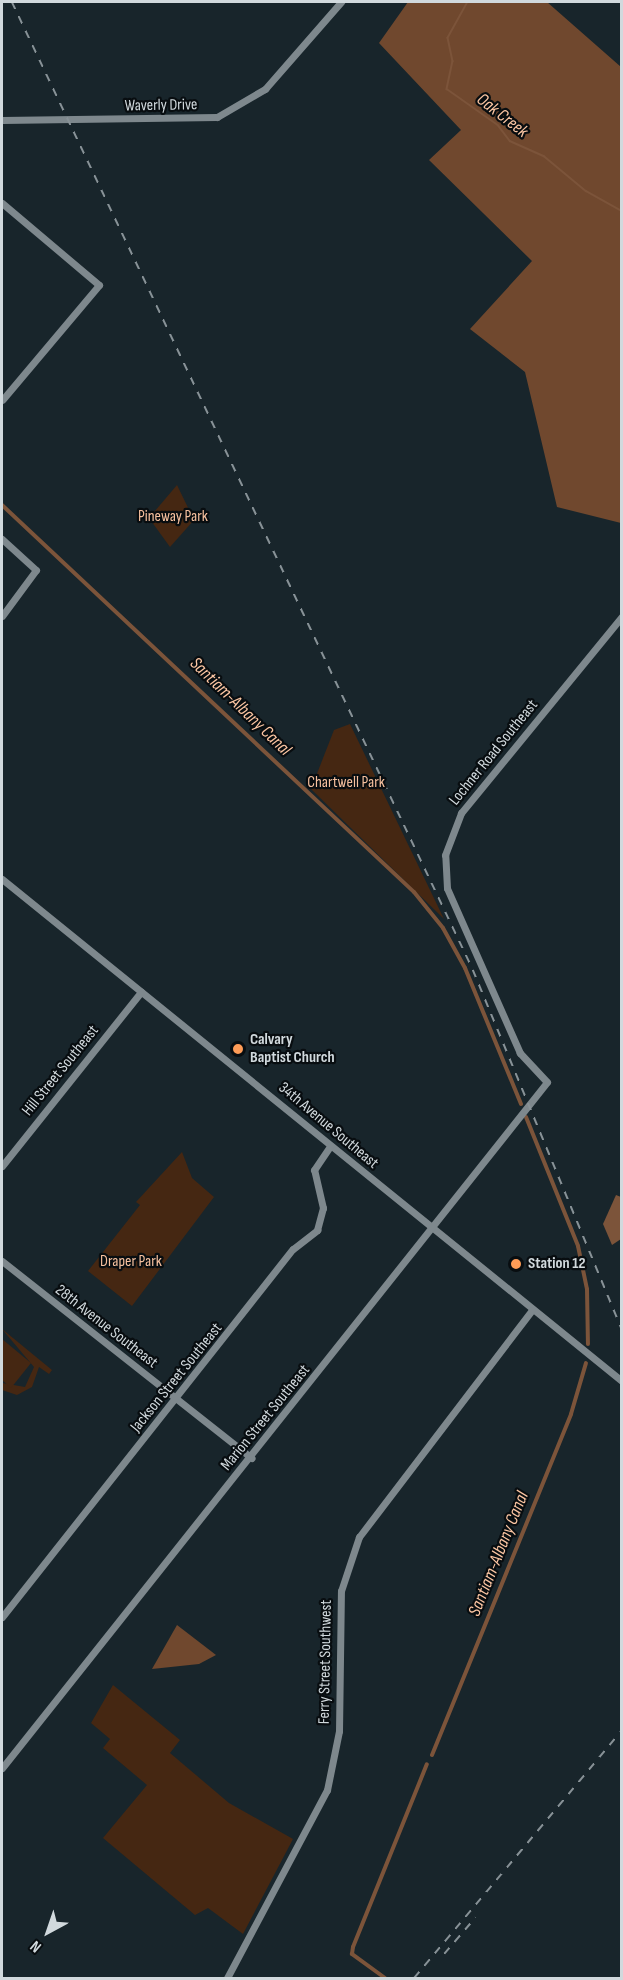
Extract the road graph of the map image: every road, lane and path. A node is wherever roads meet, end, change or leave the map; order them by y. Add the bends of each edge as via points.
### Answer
1 (341, 2) edge
2 (2, 120) edge
3 (2, 203) edge
4 (2, 400) edge
5 (2, 539) edge
6 (2, 616) edge
7 (621, 616) edge
8 (2, 879) edge
9 (141, 992) junction
10 (547, 1082) joint
11 (330, 1146) junction
12 (2, 1166) edge
13 (430, 1227) junction
14 (2, 1261) edge
15 (532, 1310) junction
16 (621, 1381) edge
17 (177, 1400) junction
18 (251, 1458) junction
19 (2, 1617) edge
20 (2, 1768) edge
21 (227, 1978) edge

1 - 2 street, Waverly Drive via 250,101 207,119
3 - 4 street via 99,285
5 - 6 street via 36,570
7 - 10 street, Lochner Road Southeast via 461,813 445,855 447,888 520,1053
8 - 9 street, 34th Avenue Southeast
9 - 11 street, 34th Avenue Southeast
9 - 12 street, Hill Street Southeast
10 - 13 street, Marion Street Southeast
11 - 13 street, 34th Avenue Southeast
11 - 17 street, Jackson Street Southeast via 314,1170 323,1208 320,1226 293,1249
13 - 15 street, 34th Avenue Southeast
13 - 18 street, Marion Street Southeast via 416,1253
14 - 17 street, 28th Avenue Southeast
15 - 16 street, 34th Avenue Southeast
15 - 21 street, Ferry Street Southwest via 359,1537 341,1589 339,1731 327,1790
17 - 18 street, 28th Avenue Southeast
17 - 19 street, Jackson Street Southeast
18 - 20 street, Marion Street Southeast

